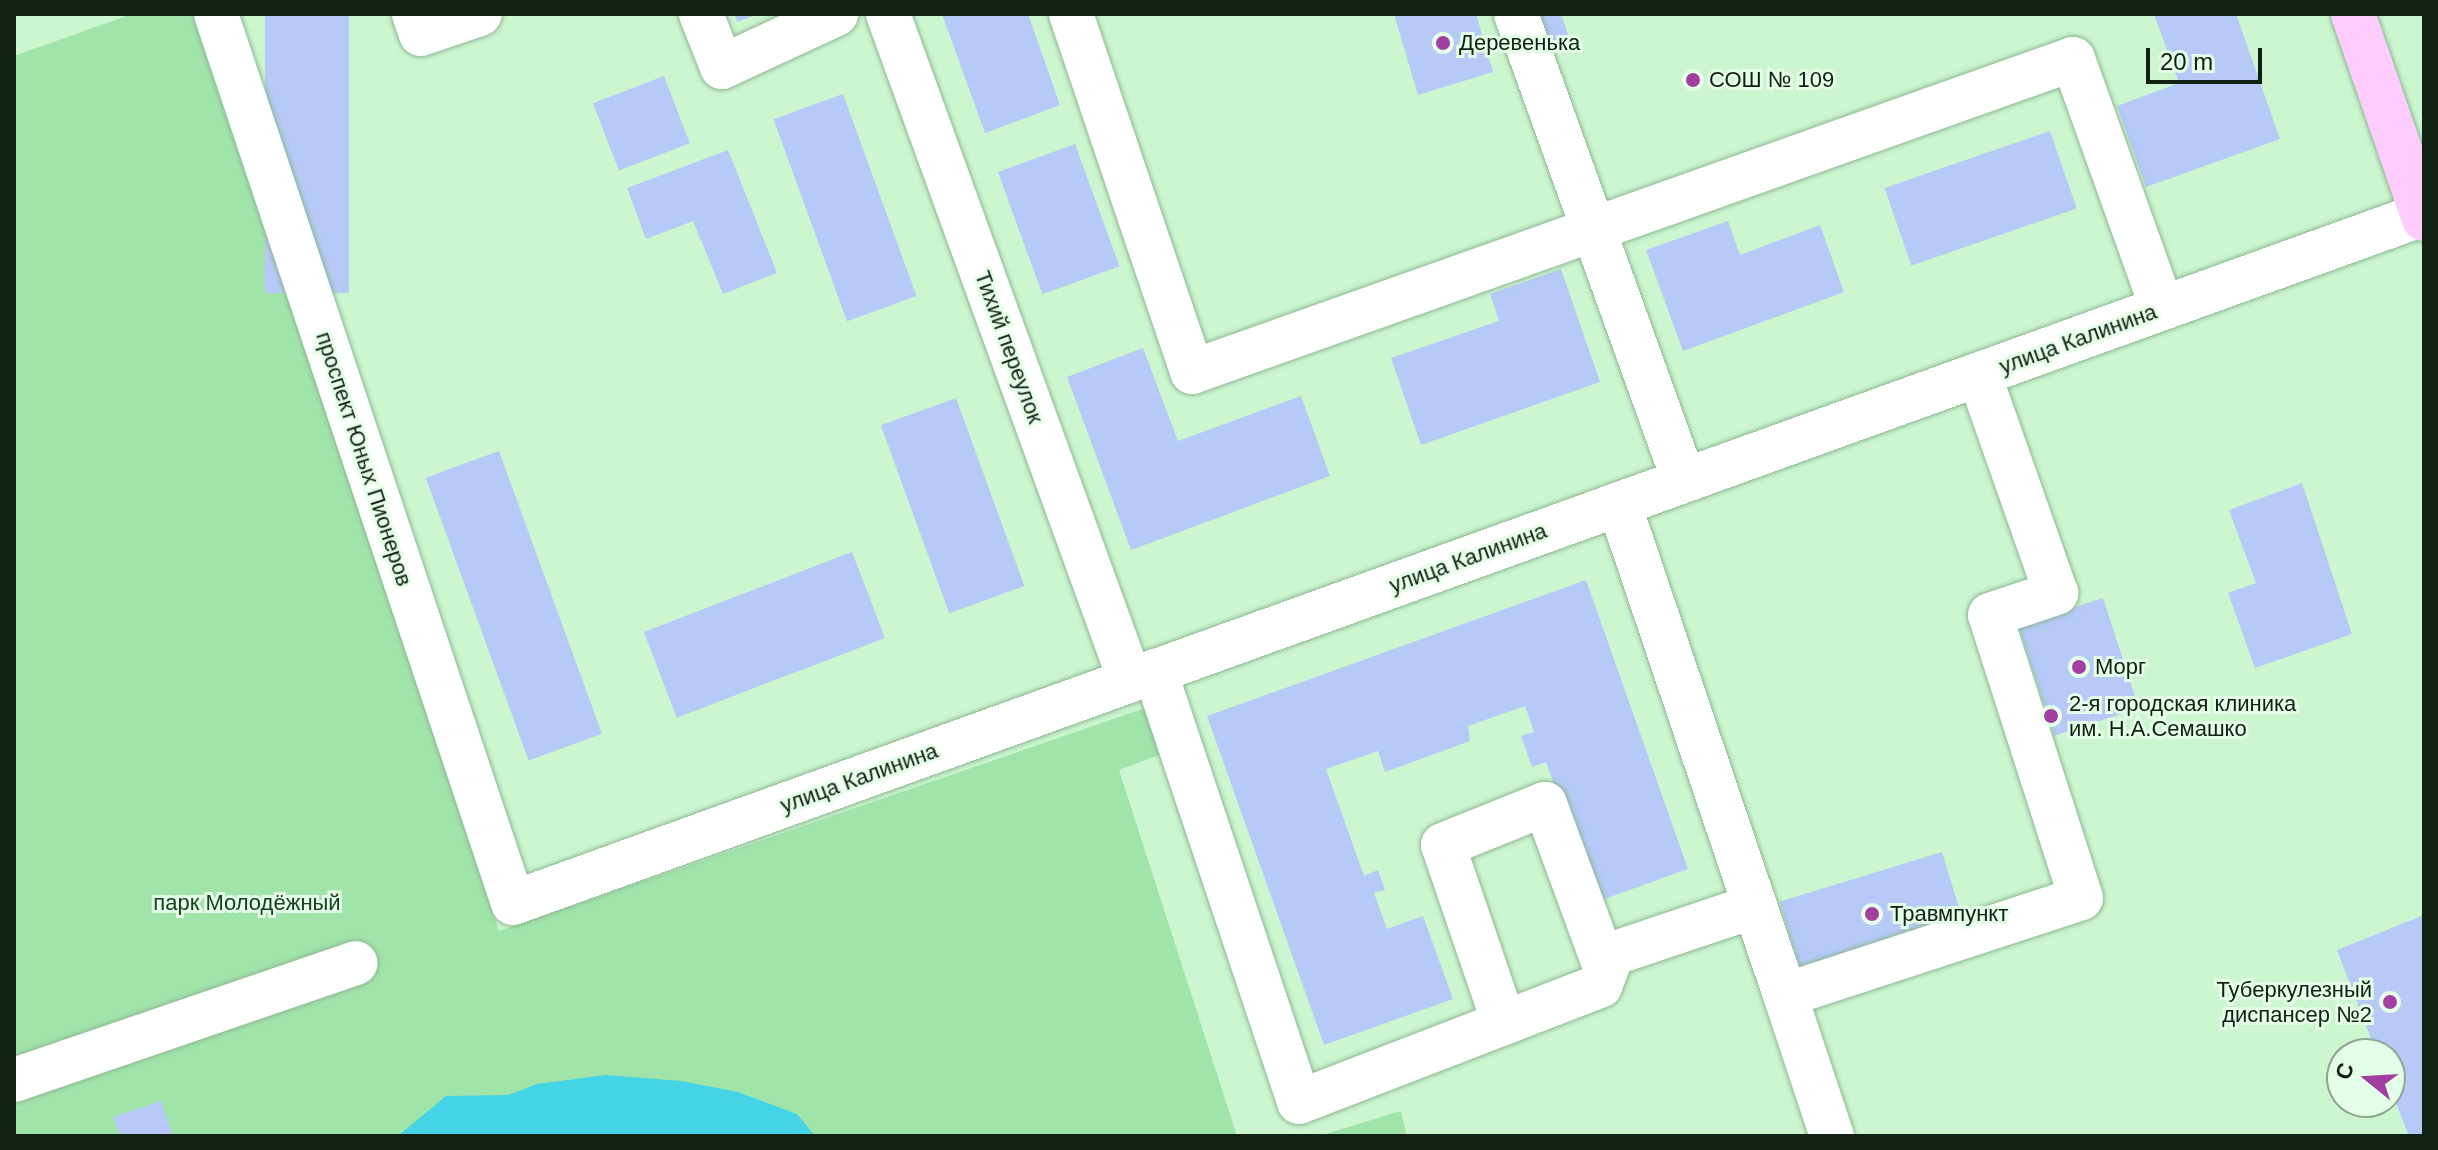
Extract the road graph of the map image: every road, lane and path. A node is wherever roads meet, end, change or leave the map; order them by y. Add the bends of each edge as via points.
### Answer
1 (216, 14) edge
2 (414, 14) edge
3 (480, 14) edge
4 (701, 14) edge
5 (836, 14) edge
6 (888, 14) edge
7 (1071, 14) edge
8 (1516, 14) edge
9 (2353, 14) edge
10 (2424, 216) edge
11 (1591, 230) junction
12 (2162, 308) junction
13 (1979, 374) junction
14 (1684, 481) junction
15 (1619, 504) junction
16 (1142, 676) junction
17 (513, 903) joint
18 (1755, 906) junction
19 (356, 963) dead end
20 (1606, 970) junction
21 (1785, 995) junction
22 (1504, 1023) junction
23 (14, 1080) edge
24 (1832, 1136) edge

1 - 17 street, проспект Юных Пионеров
2 - 3 street via 421,34
4 - 5 street via 722,67
6 - 16 street, Тихий переулок
7 - 11 street via 1192,372
8 - 11 street
9 - 10 main road
10 - 12 street, улица Калинина
11 - 12 street via 2073,59
11 - 14 street
12 - 13 street, улица Калинина
13 - 14 street, улица Калинина
13 - 21 street via 2056,593 1990,615 2081,898
14 - 15 street, улица Калинина
15 - 16 street, улица Калинина
15 - 18 street
16 - 17 street, улица Калинина
16 - 22 street, Тихий переулок via 1299,1102
18 - 20 street via 1612,954
18 - 21 street
19 - 23 street
20 - 22 street via 1600,986
20 - 22 street via 1545,804 1443,845
21 - 24 street

